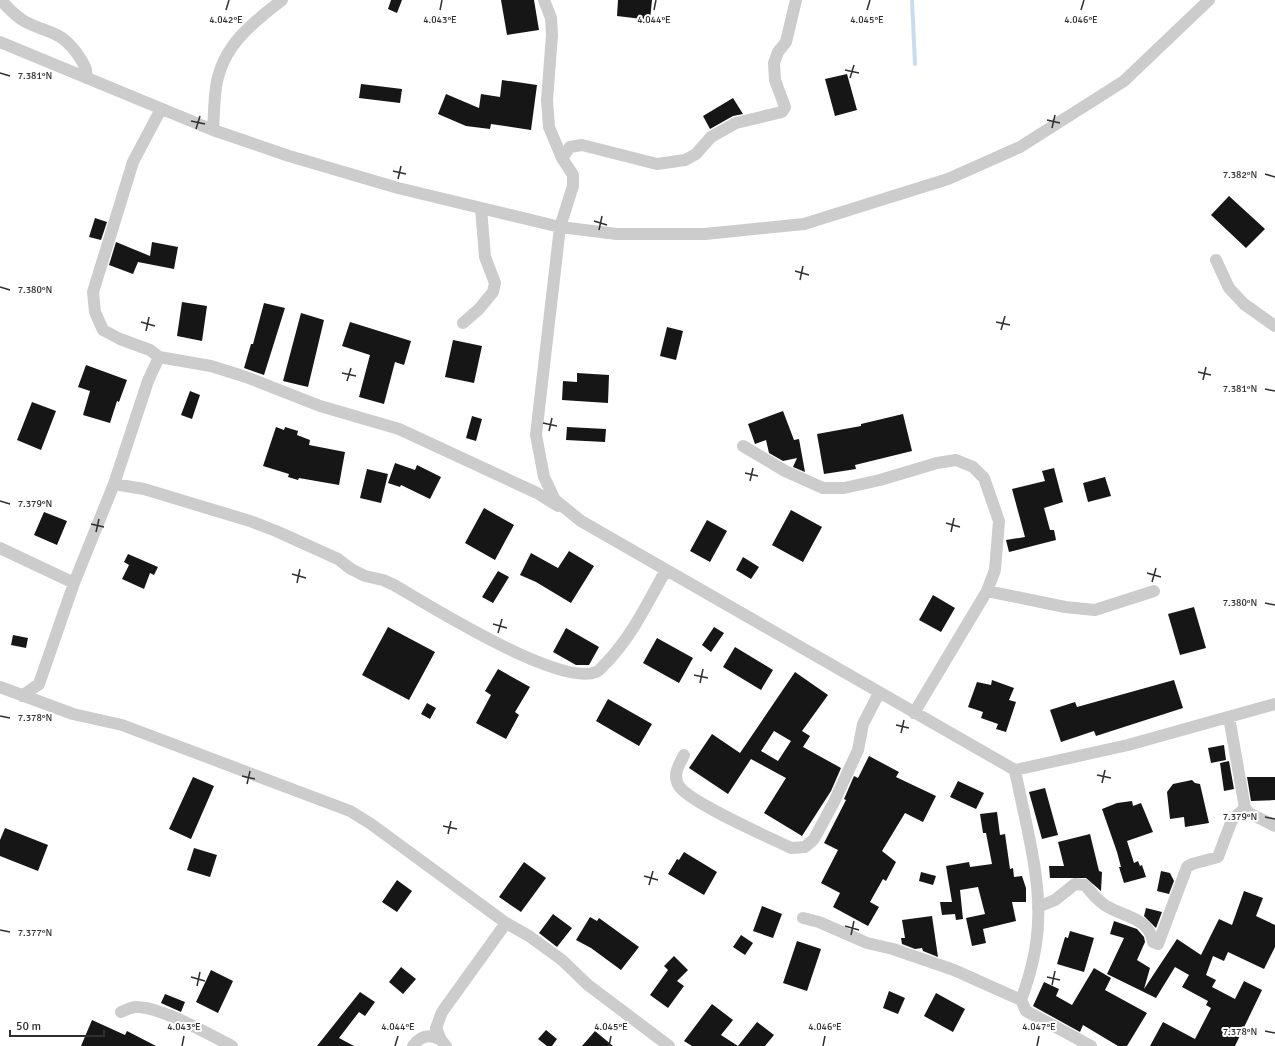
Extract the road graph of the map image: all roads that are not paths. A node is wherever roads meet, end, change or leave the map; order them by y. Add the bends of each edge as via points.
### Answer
1 (1, 0) edge
2 (282, 0) edge
3 (544, 0) edge
4 (796, 0) edge
5 (1209, 0) edge
6 (0, 42) edge
7 (86, 78) junction
8 (162, 109) junction
9 (213, 130) junction
10 (562, 158) junction
11 (481, 208) junction
12 (560, 227) junction
13 (1216, 260) dead end
14 (463, 323) dead end
15 (1275, 326) edge
16 (159, 357) junction
17 (743, 446) dead end
18 (114, 484) junction
19 (581, 521) junction
20 (0, 548) edge
21 (666, 570) junction
22 (74, 583) junction
23 (987, 591) junction
24 (1154, 591) dead end
25 (39, 684) junction
26 (0, 687) edge
27 (879, 693) junction
28 (22, 696) junction
29 (47, 704) junction
30 (1275, 704) edge
31 (914, 713) junction
32 (1229, 717) junction
33 (684, 755) dead end
34 (1015, 770) junction
35 (1245, 808) junction
36 (1275, 826) edge
37 (1038, 907) junction
38 (802, 918) dead end
39 (506, 923) junction
40 (1021, 1000) junction
41 (121, 1012) dead end
42 (443, 1043) edge
43 (232, 1046) edge
44 (413, 1046) edge
45 (670, 1046) edge
46 (1091, 1046) edge

1 - 7 street via 24,21 64,39 85,66 88,72
2 - 9 street via 246,28 226,56 216,86
3 - 10 street via 551,18 552,35 547,100 549,127
4 - 10 street via 786,42 774,63 775,80 785,107 782,112 736,123 711,137 696,154 685,160 657,164 582,145 570,148
5 - 12 street via 1124,81 1020,147 948,179 804,224 704,234 617,234
6 - 7 street
7 - 8 street
8 - 9 street
8 - 16 street via 133,162 93,292 95,312 103,330 120,340 150,350
9 - 11 street via 289,156 398,188
10 - 12 street via 573,175 573,186
11 - 12 street
11 - 14 street via 485,257 495,283 493,292
12 - 19 street via 536,435 544,477 555,500
13 - 15 street via 1229,288 1244,304
16 - 18 street via 148,381
16 - 19 street via 218,368 320,406 399,429 537,493
17 - 23 street via 785,471 823,488 844,488 956,460 973,467 984,478 999,520 995,570
18 - 21 street via 144,489 276,531 338,559 365,576 394,585 512,651 572,673 597,672 616,653
18 - 22 street
19 - 21 street
20 - 22 street
21 - 27 street
22 - 25 street
23 - 24 street via 1065,607 1095,610
23 - 31 street
25 - 28 street
25 - 29 street
26 - 28 street
27 - 31 street
27 - 33 street via 864,724 858,750 834,802 814,839 805,847 791,848 693,799 678,786 676,771
28 - 29 street
29 - 39 street via 73,714 122,725 350,811
30 - 32 street
31 - 34 street
32 - 34 street via 1128,745
32 - 35 street
34 - 37 street via 1033,862
35 - 36 street via 1249,813
35 - 37 street via 1232,820 1218,857 1187,867 1158,944 1153,942 1150,932 1143,923 1107,907 1085,885 1075,884 1054,900
37 - 40 street via 1034,957
38 - 40 street via 819,922 867,943 954,970
39 - 42 street via 442,1012 436,1028
39 - 45 street via 562,960 588,985
40 - 46 street via 1026,1011
41 - 43 street via 134,1007 144,1008 166,1015
42 - 44 street via 433,1036 422,1037

